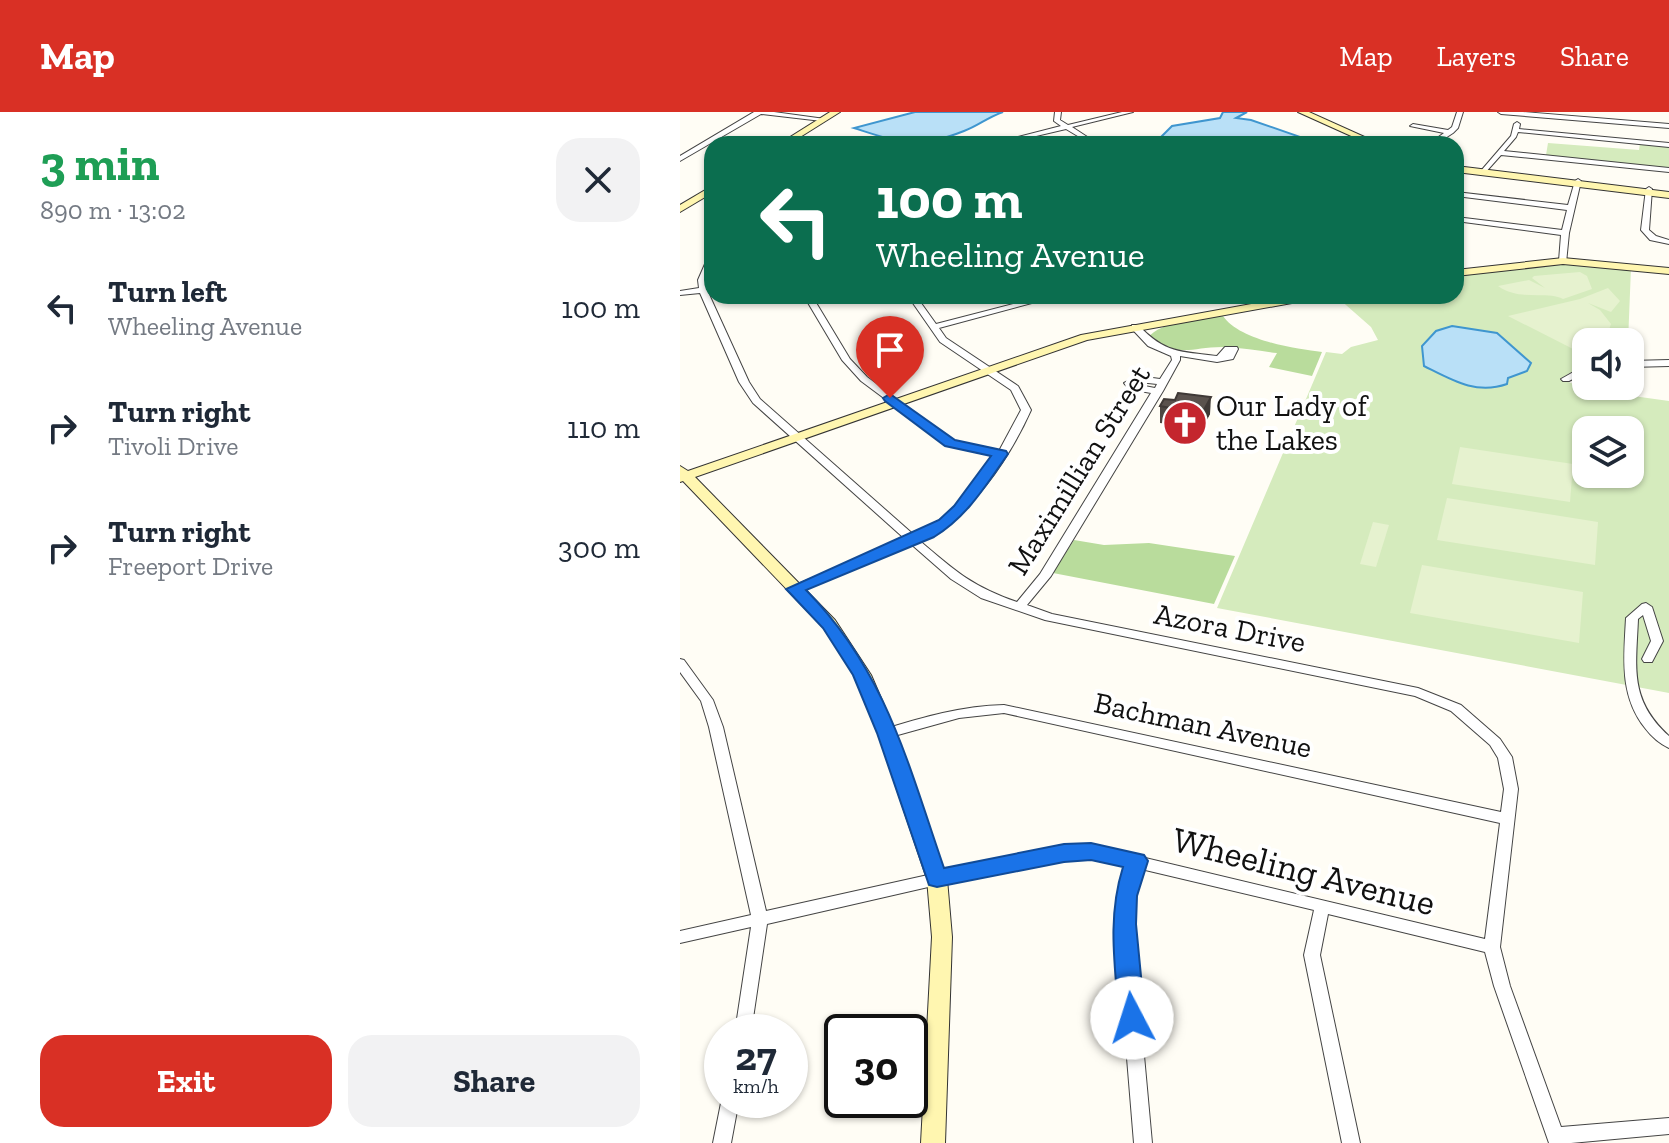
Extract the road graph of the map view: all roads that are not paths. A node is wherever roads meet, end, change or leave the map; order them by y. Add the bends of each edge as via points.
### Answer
1 (759, 112) edge
2 (836, 112) edge
3 (1058, 112) edge
4 (1130, 112) edge
5 (1293, 112) edge
6 (1302, 112) edge
7 (1460, 112) edge
8 (1501, 112) edge
9 (1618, 112) edge
10 (1519, 113) edge
11 (822, 119) junction
12 (1621, 121) junction
13 (1413, 126) dead end
14 (1669, 126) edge
15 (1067, 127) junction
16 (1515, 130) junction
17 (1451, 132) junction
18 (719, 136) edge
19 (795, 136) edge
20 (1031, 136) edge
21 (1082, 136) edge
22 (1347, 136) edge
23 (1358, 136) edge
24 (1445, 136) edge
25 (704, 145) edge
26 (1669, 145) edge
27 (1501, 153) junction
28 (680, 159) edge
29 (1464, 168) edge
30 (1669, 170) edge
31 (1484, 172) junction
32 (1578, 183) junction
33 (1648, 190) junction
34 (704, 194) edge
35 (1669, 194) edge
36 (1464, 195) edge
37 (1572, 208) junction
38 (680, 209) edge
39 (1464, 221) edge
40 (1477, 223) junction
41 (1471, 232) dead end
42 (1565, 233) junction
43 (1669, 242) edge
44 (1563, 261) junction
45 (1669, 271) edge
46 (1464, 272) edge
47 (704, 275) edge
48 (703, 290) joint
49 (680, 293) edge
50 (709, 304) edge
51 (813, 304) edge
52 (918, 304) edge
53 (1023, 304) edge
54 (1260, 304) edge
55 (934, 327) junction
56 (1135, 327) junction
57 (1173, 354) junction
58 (1221, 359) dead end
59 (1669, 363) edge
60 (1644, 364) edge
61 (986, 369) junction
62 (1572, 376) edge
63 (1566, 379) dead end
64 (895, 402) junction
65 (798, 438) junction
66 (1000, 454) junction
67 (682, 474) edge
68 (913, 539) junction
69 (795, 589) junction
70 (1019, 607) junction
71 (1648, 659) dead end
72 (680, 663) edge
73 (887, 733) junction
74 (1669, 743) edge
75 (1508, 819) junction
76 (1136, 861) junction
77 (937, 879) junction
78 (1322, 908) junction
79 (760, 919) junction
80 (680, 937) edge
81 (1492, 947) junction
82 (746, 1014) edge
83 (727, 1118) edge
84 (1669, 1126) edge
85 (1556, 1140) edge
86 (722, 1143) edge
87 (933, 1143) edge
88 (1143, 1143) edge
89 (1351, 1143) edge

1 - 11 street
1 - 18 street
2 - 11 main road
3 - 15 street via 1057,121
4 - 15 street
5 - 22 main road
6 - 23 main road
7 - 17 street
8 - 10 street
9 - 12 street
10 - 12 street
10 - 16 street
11 - 19 main road
12 - 14 street
13 - 17 street
15 - 20 street
15 - 21 street
16 - 26 street
16 - 27 street
17 - 24 street
25 - 28 street
27 - 30 street
27 - 31 street
29 - 31 main road
31 - 32 main road
32 - 33 main road
32 - 37 street
33 - 35 main road
33 - 43 street via 1645,230
34 - 38 main road
36 - 37 street
37 - 42 street
39 - 40 street
40 - 41 street
40 - 42 street
42 - 44 street
44 - 45 main road
44 - 46 main road
47 - 48 street
48 - 49 street
50 - 65 street, Azora Drive via 756,401
51 - 64 street via 846,360
52 - 55 street
53 - 55 street
54 - 56 main road
55 - 61 street via 955,350
56 - 57 street via 1151,344
56 - 61 main road
57 - 58 street
57 - 70 street, Maximillian Street via 1160,386 1045,576
59 - 60 street
61 - 64 main road
61 - 66 street via 1015,388 1026,410
62 - 63 street
64 - 65 main road
64 - 66 street via 950,443
65 - 67 main road
65 - 68 street, Azora Drive
66 - 68 street via 960,510
67 - 69 main road
68 - 69 street
68 - 70 street, Azora Drive via 955,577
69 - 73 main road via 848,648
70 - 75 street, Azora Drive via 1082,625 1433,698 1475,723 1505,757 1511,789
71 - 74 street via 1657,641 1646,607 1632,618 1629,688 1636,709
72 - 79 street via 707,700 716,727
73 - 75 street, Bachman Avenue via 945,715 1004,709
73 - 77 main road
75 - 81 street, Azora Drive
76 - 77 street, Wheeling Avenue via 1091,851 1064,853
76 - 78 street, Wheeling Avenue
76 - 88 street via 1124,924
77 - 79 street, Wheeling Avenue
77 - 87 main road via 942,937
78 - 81 street, Wheeling Avenue
78 - 89 street via 1312,955
79 - 80 street, Wheeling Avenue
79 - 82 street
81 - 85 street, Azora Drive
83 - 86 street
84 - 85 street

